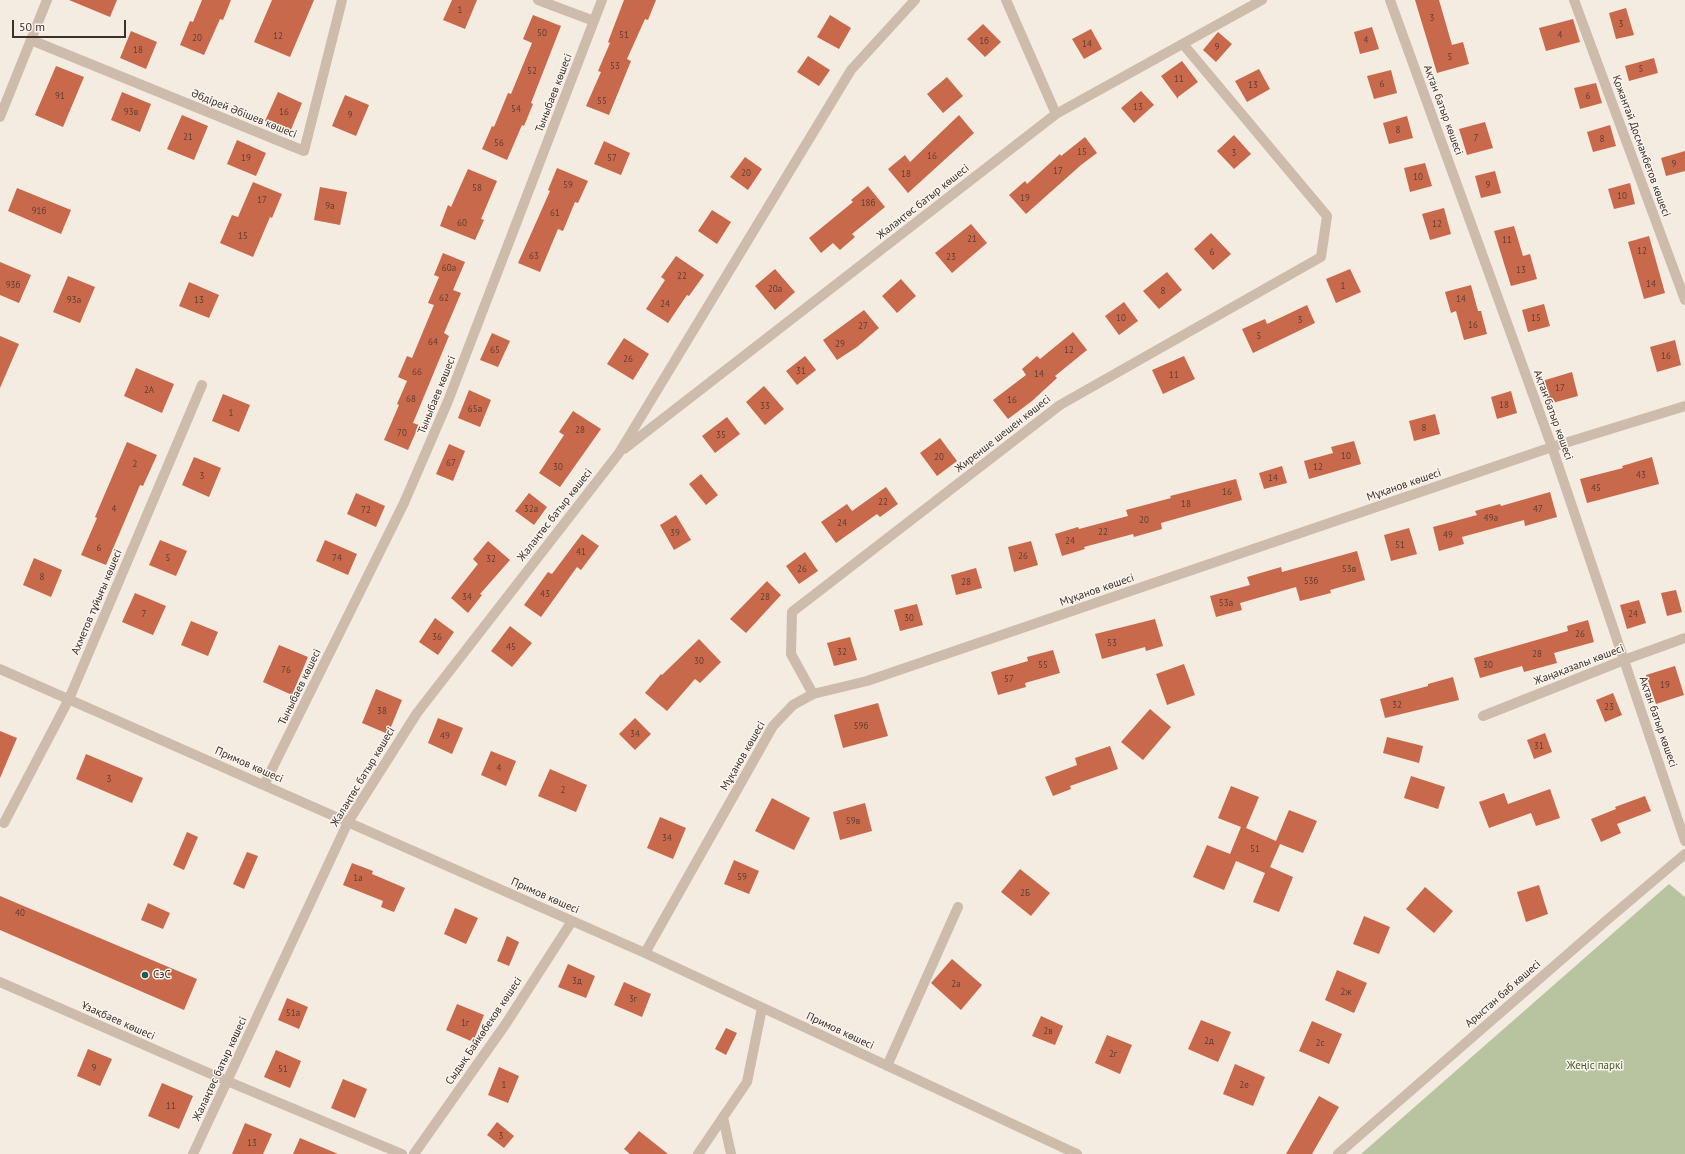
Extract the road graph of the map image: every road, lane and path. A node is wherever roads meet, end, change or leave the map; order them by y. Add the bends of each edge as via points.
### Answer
1 (47, 0) edge
2 (342, 0) edge
3 (538, 0) edge
4 (602, 0) edge
5 (914, 0) edge
6 (1006, 0) edge
7 (1262, 0) edge
8 (1390, 0) edge
9 (1574, 0) edge
10 (594, 21) junction
11 (31, 40) junction
12 (1183, 44) junction
13 (1056, 114) junction
14 (0, 118) edge
15 (1685, 300) edge
16 (202, 385) dead end
17 (1685, 406) edge
18 (1552, 447) junction
19 (619, 453) junction
20 (1685, 638) edge
21 (1624, 660) junction
22 (0, 669) edge
23 (813, 694) junction
24 (69, 699) junction
25 (1483, 716) dead end
26 (264, 785) junction
27 (348, 822) junction
28 (4, 823) dead end
29 (1685, 841) edge
30 (1685, 854) edge
31 (958, 907) dead end
32 (572, 921) junction
33 (645, 953) junction
34 (0, 982) edge
35 (762, 1008) junction
36 (887, 1066) junction
37 (226, 1081) junction
38 (723, 1117) junction
39 (193, 1154) edge
40 (402, 1154) edge
41 (414, 1154) edge
42 (698, 1154) edge
43 (732, 1154) edge
44 (1077, 1154) edge
45 (1338, 1154) edge

1 - 11 street
2 - 11 street, Әбдірей Әбішев көшесі via 304,151
3 - 10 street
4 - 10 street, Тыныбаев көшесі
5 - 19 street, Жалаңтөс батыр көшесі via 850,70
6 - 13 street
7 - 12 street, Жалаңтөс батыр көшесі
8 - 18 street, Ақтан батыр көшесі
9 - 15 street, Қожантай Досмамбетов көшесі
10 - 26 street, Тыныбаев көшесі via 448,401 404,503
11 - 14 street
12 - 13 street, Жалаңтөс батыр көшесі
12 - 23 street, Жиренше шешен көшесі via 1326,216 1321,257 1060,405 792,612 791,654
13 - 19 street, Жалаңтөс батыр көшесі
16 - 24 street, Ахметов тұйығы көшесі
17 - 18 street, Мұқанов көшесі
18 - 21 street, Ақтан батыр көшесі
18 - 23 street, Мұқанов көшесі via 867,681
19 - 27 street, Жалаңтөс батыр көшесі via 417,713
20 - 21 street, Жаңақазалы көшесі
21 - 25 street, Жаңақазалы көшесі
21 - 29 street, Ақтан батыр көшесі
22 - 24 street, Примов көшесі
23 - 33 street, Мұқанов көшесі via 793,704 774,726
24 - 26 street, Примов көшесі
24 - 28 street, Ахметов тұйығы көшесі
26 - 27 street, Примов көшесі
27 - 32 street, Примов көшесі
27 - 37 street, Жалаңтөс батыр көшесі
30 - 45 street, Арыстан баб көшесі
31 - 36 street
32 - 33 street, Примов көшесі
32 - 41 street, Сыдық Байкөбеков көшесі via 505,1025
33 - 35 street, Примов көшесі
34 - 37 street, Ұзақбаев көшесі
35 - 36 street, Примов көшесі
35 - 38 street via 747,1082
36 - 44 street, Примов көшесі
37 - 39 street, Жалаңтөс батыр көшесі
37 - 40 street, Ұзақбаев көшесі
38 - 42 street
38 - 43 street

